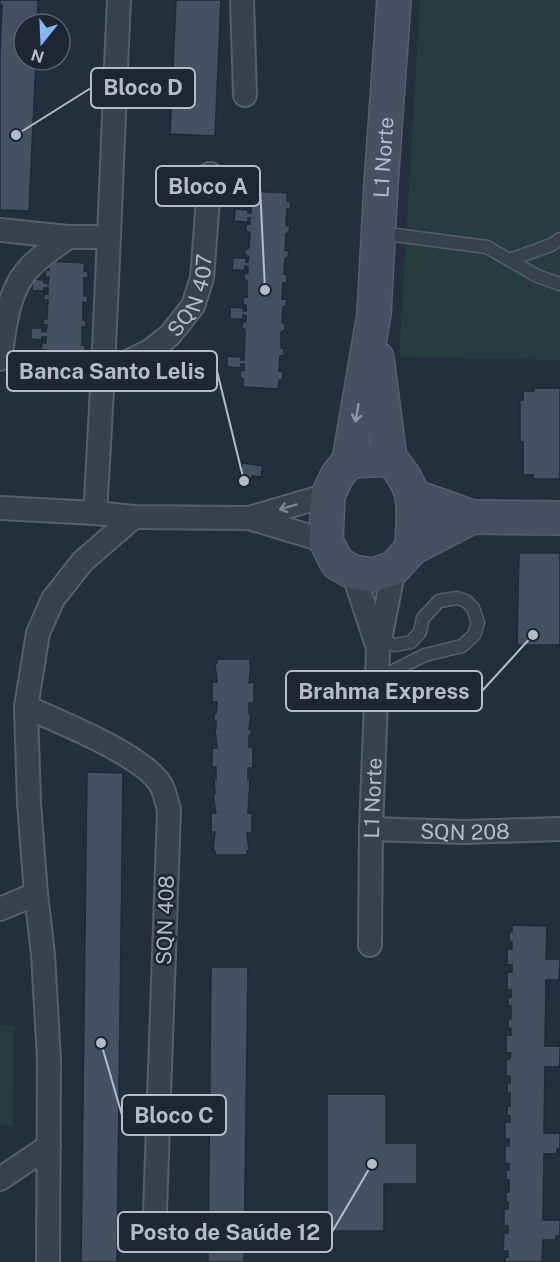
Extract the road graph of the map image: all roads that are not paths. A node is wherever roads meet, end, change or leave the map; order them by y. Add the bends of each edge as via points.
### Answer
1 (119, 0) edge
2 (242, 0) edge
3 (394, 0) edge
4 (245, 95) dead end
5 (210, 174) dead end
6 (0, 230) edge
7 (378, 233) junction
8 (68, 237) junction
9 (108, 237) junction
10 (560, 239) edge
11 (509, 260) junction
12 (560, 284) edge
13 (374, 314) junction
14 (0, 359) edge
15 (104, 373) junction
16 (390, 459) junction
17 (349, 461) junction
18 (328, 495) junction
19 (413, 496) junction
20 (0, 508) edge
21 (95, 513) junction
22 (134, 517) junction
23 (472, 517) junction
24 (249, 518) junction
25 (560, 518) edge
26 (326, 541) junction
27 (403, 558) junction
28 (353, 572) junction
29 (379, 645) junction
30 (377, 679) junction
31 (26, 707) junction
32 (371, 829) junction
33 (560, 829) edge
34 (36, 894) junction
35 (0, 909) edge
36 (370, 945) dead end
37 (49, 1146) junction
38 (0, 1179) edge
39 (155, 1212) dead end
40 (48, 1262) edge

1 - 9 street
2 - 4 street
3 - 7 street, L1 Norte
5 - 15 street, SQN 407 via 202,278 193,306 170,335 150,351
6 - 8 street
7 - 11 lane via 487,247
7 - 13 street, L1 Norte
8 - 9 street
8 - 14 street via 30,267 18,284 9,305
9 - 15 street
10 - 11 lane
11 - 12 lane
13 - 16 street, L1 Norte
13 -> 17 street, L1 Norte
15 - 21 street
16 - 17 street
16 - 19 street via 402,472
17 - 18 street
18 -> 24 street
18 - 26 street
19 - 23 street
19 - 27 street
20 - 21 street
21 - 22 street
22 - 24 street
22 - 31 street via 83,561 53,599 38,633
23 - 25 street
23 - 27 street
24 - 26 street
26 - 28 street via 337,563
27 - 28 street via 373,575
27 - 29 street, L1 Norte
28 - 29 street, L1 Norte
29 - 30 street, L1 Norte
29 - 30 lane via 411,642 420,632 423,618 439,601 466,601 478,623 474,635 462,646 425,655
30 - 32 street, L1 Norte
31 - 34 street
31 - 39 street, SQN 408 via 90,735 133,760 162,786 169,810
32 - 33 street, SQN 208
32 - 36 street, L1 Norte
34 - 35 street
34 - 37 street via 49,1060
37 - 38 street
37 - 40 street

